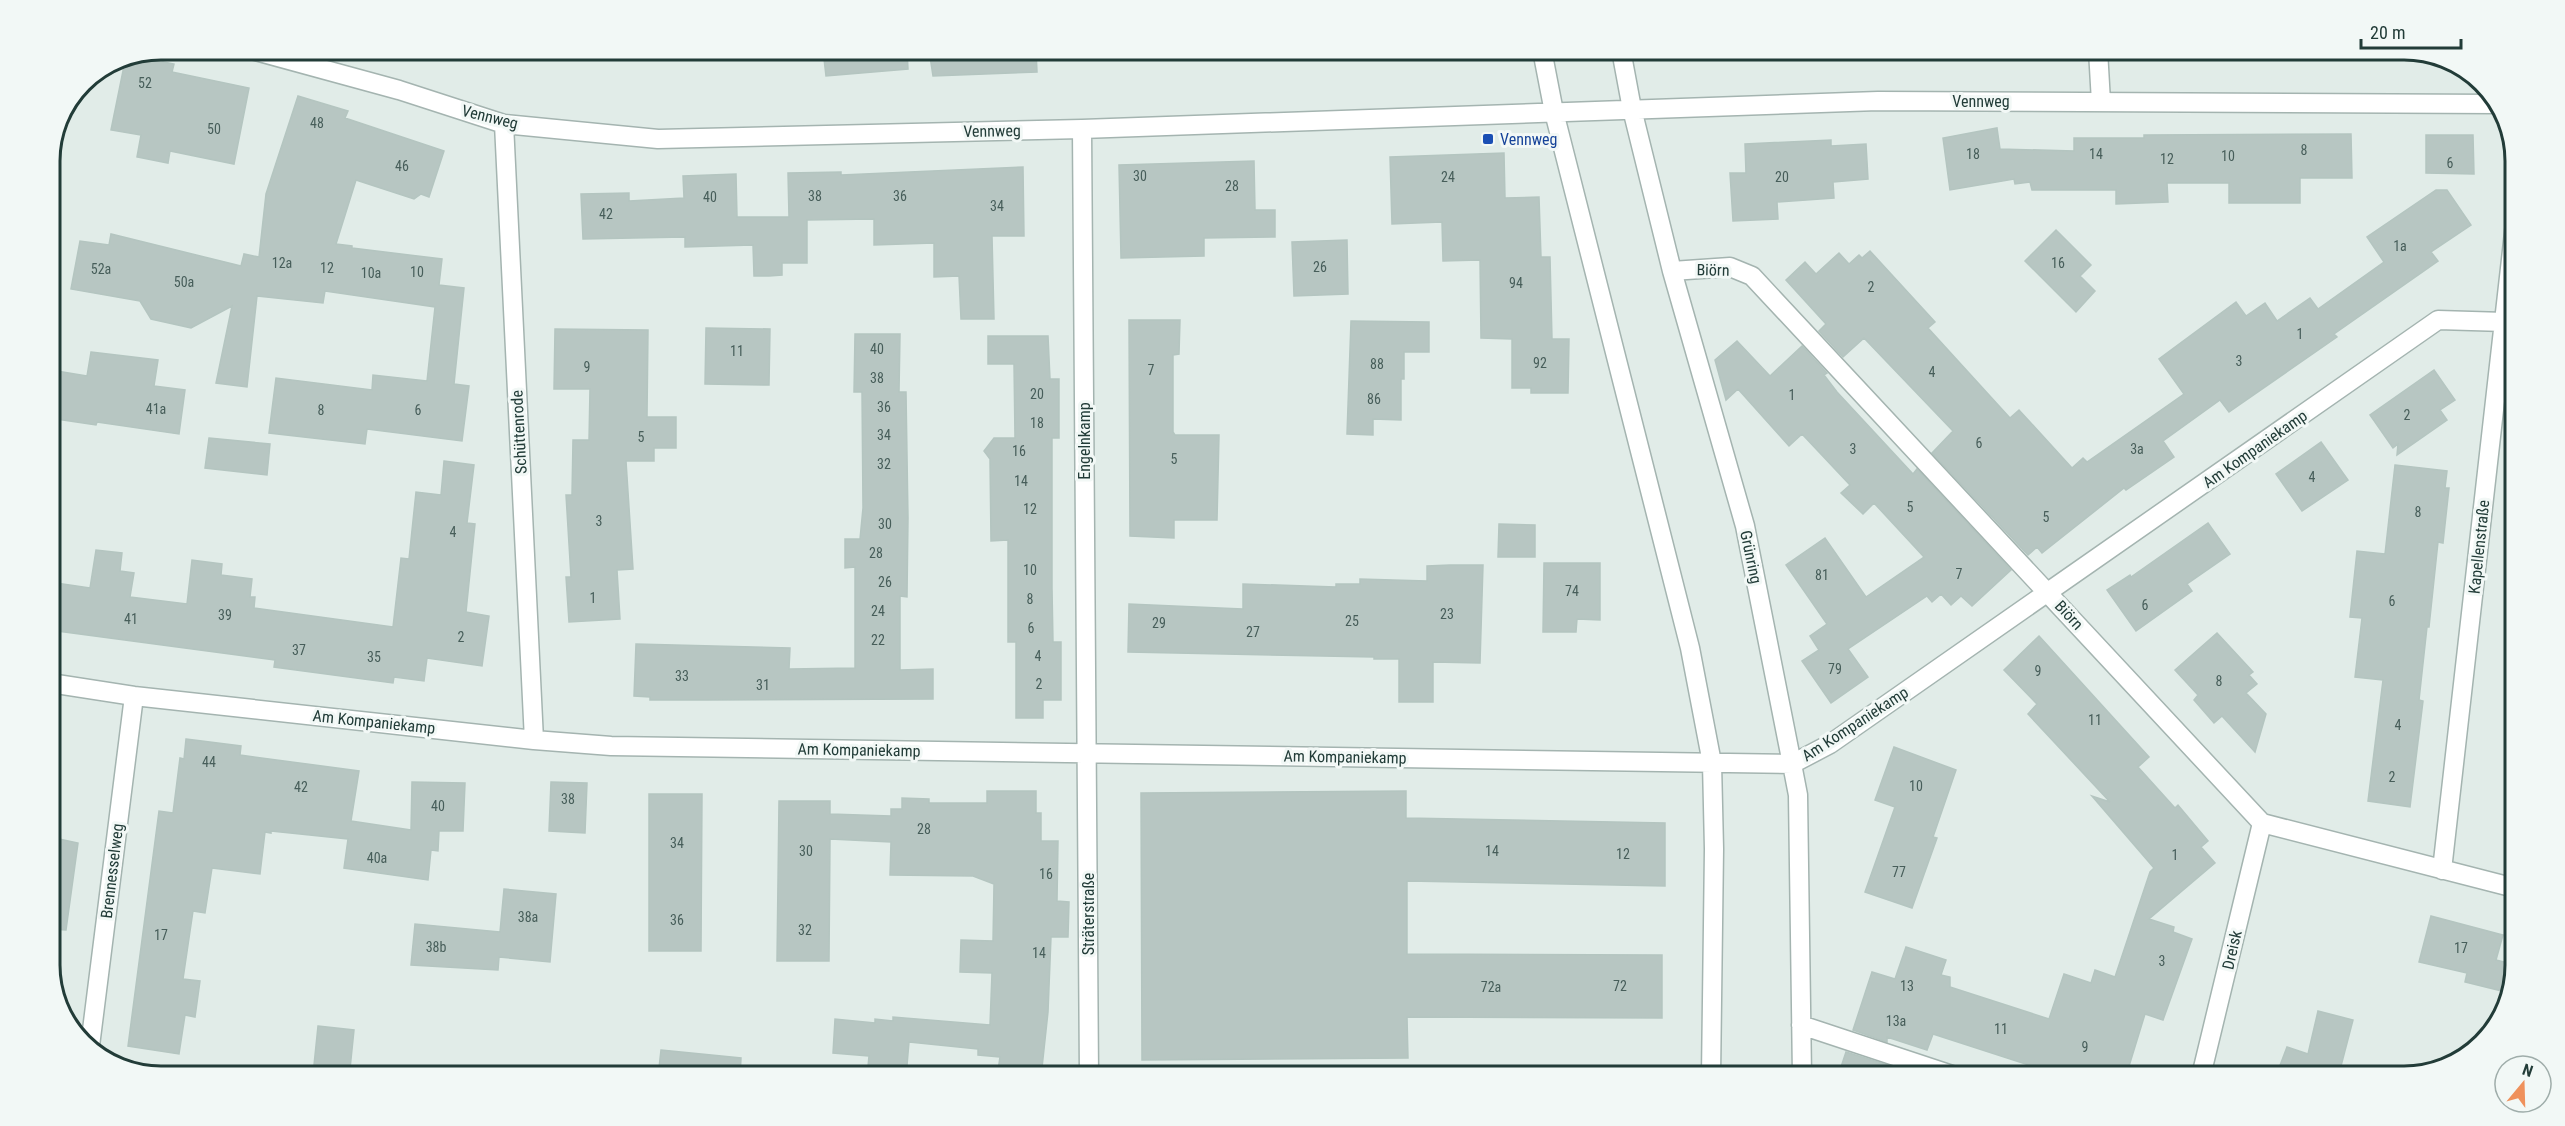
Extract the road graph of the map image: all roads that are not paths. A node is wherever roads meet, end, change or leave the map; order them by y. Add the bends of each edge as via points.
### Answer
1 (289, 60) edge
2 (1544, 60) edge
3 (1623, 60) edge
4 (2099, 60) edge
5 (2101, 102) junction
6 (2487, 104) edge
7 (1632, 109) junction
8 (1554, 112) junction
9 (504, 124) junction
10 (1082, 129) junction
11 (1672, 271) junction
12 (2505, 322) joint
13 (2049, 593) junction
14 (60, 685) edge
15 (134, 696) junction
16 (534, 740) junction
17 (1087, 752) junction
18 (1712, 763) junction
19 (1792, 764) junction
20 (2262, 823) junction
21 (2442, 870) junction
22 (2505, 885) edge
23 (1801, 1025) junction
24 (91, 1039) edge
25 (1089, 1066) edge
26 (1711, 1066) edge
27 (1802, 1066) edge
28 (1922, 1066) edge
29 (2205, 1066) edge

1 - 9 street, Vennweg
2 - 8 street
3 - 7 street, Grünring
4 - 5 street
5 - 6 street, Vennweg
5 - 7 street, Vennweg via 1878,100
7 - 8 street, Vennweg
7 - 11 street, Grünring
8 - 10 street, Vennweg
8 - 18 street via 1690,648
9 - 10 street, Vennweg via 658,139
9 - 16 street, Schüttenrode
10 - 17 street, Engelnkamp
11 - 13 street, Biörn via 1730,267 1752,276
11 - 19 street, Grünring via 1745,526
12 - 13 street, Am Kompaniekamp via 2438,320
12 - 21 street, Kapellenstraße
13 - 19 street, Am Kompaniekamp via 1830,744
13 - 20 street, Biörn
14 - 15 street, Am Kompaniekamp
15 - 16 street, Am Kompaniekamp
15 - 24 street, Brennesselweg
16 - 17 street, Am Kompaniekamp via 611,746
17 - 18 street, Am Kompaniekamp
17 - 25 street, Sträterstraße
18 - 19 street, Am Kompaniekamp
18 - 26 street
19 - 23 street, Grünring via 1798,795
20 - 21 street
20 - 29 street, Dreisk
21 - 22 street
23 - 27 street, Grünring
23 - 28 street

